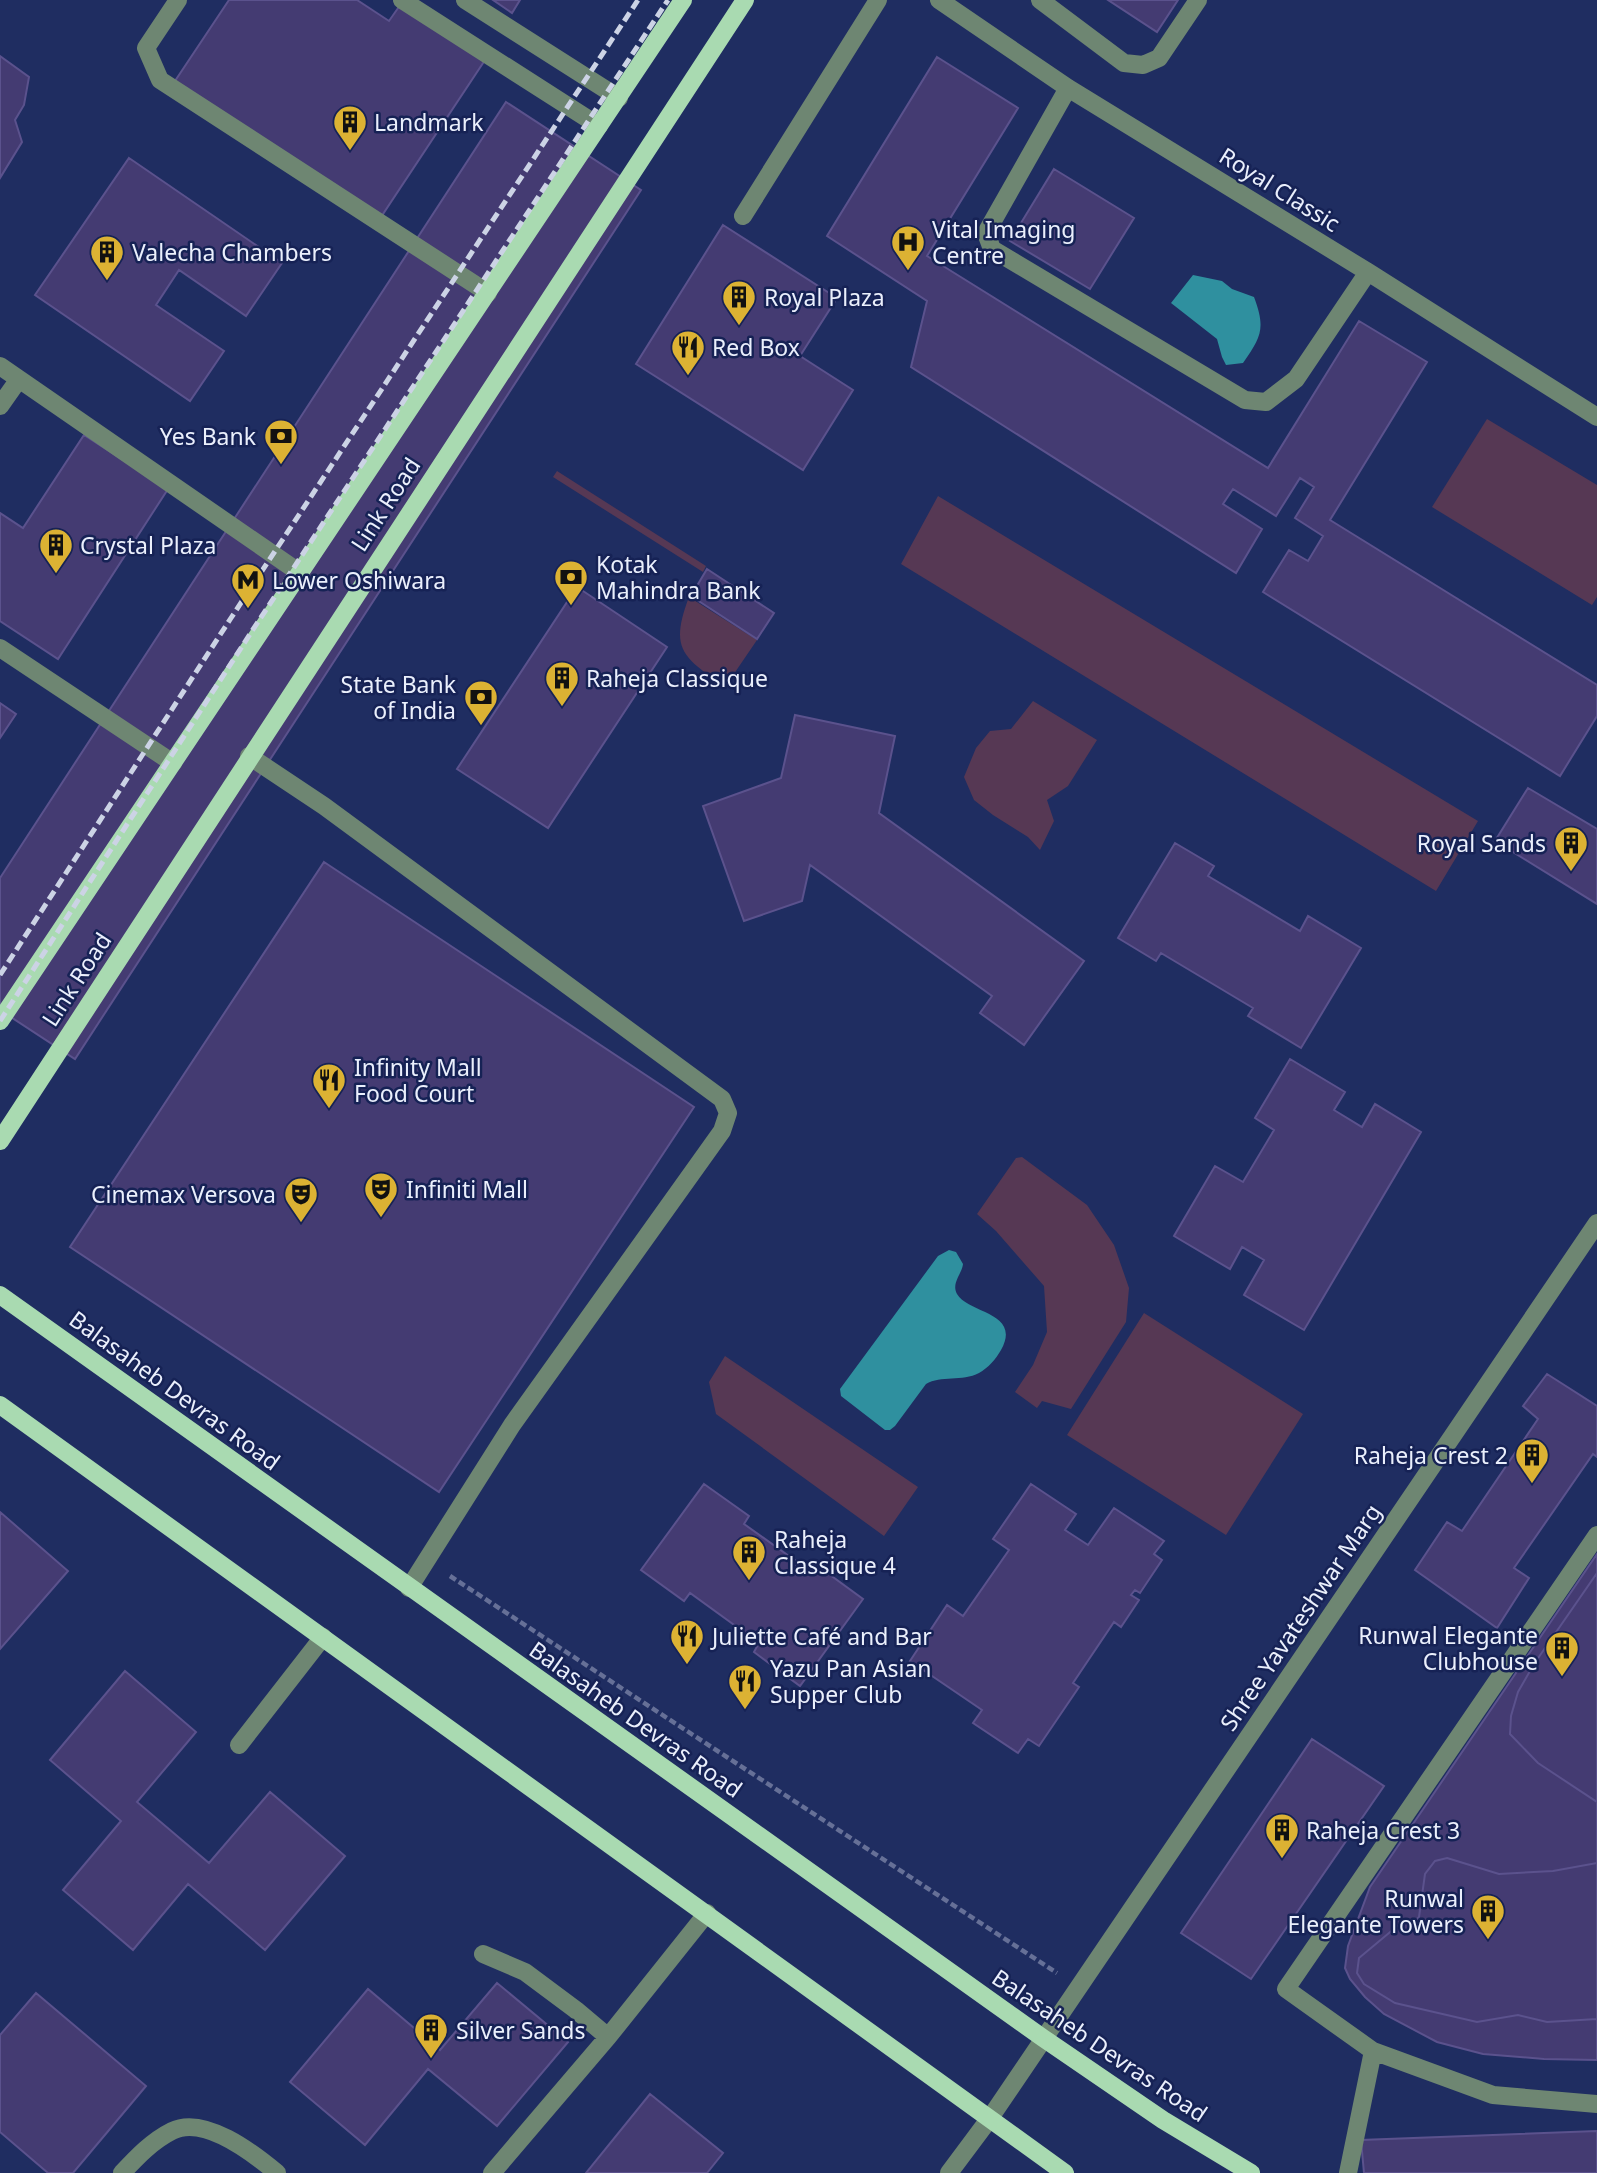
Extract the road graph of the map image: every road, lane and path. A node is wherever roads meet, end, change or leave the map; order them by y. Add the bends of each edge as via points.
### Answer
1 (178, 0) edge
2 (402, 0) edge
3 (465, 0) edge
4 (683, 0) edge
5 (745, 0) edge
6 (878, 0) edge
7 (939, 0) edge
8 (1040, 0) edge
9 (1198, 0) edge
10 (1068, 88) junction
11 (619, 98) junction
12 (599, 126) junction
13 (743, 216) dead end
14 (1368, 272) junction
15 (488, 293) junction
16 (0, 366) edge
17 (19, 379) junction
18 (0, 406) edge
19 (1597, 417) edge
20 (300, 573) junction
21 (0, 648) edge
22 (249, 756) junction
23 (173, 763) junction
24 (0, 1021) edge
25 (0, 1141) edge
26 (1597, 1223) edge
27 (0, 1295) edge
28 (0, 1405) edge
29 (1597, 1535) edge
30 (439, 1569) dead end
31 (409, 1588) junction
32 (323, 1637) junction
33 (239, 1745) dead end
34 (707, 1913) junction
35 (483, 1954) dead end
36 (1065, 1962) dead end
37 (608, 2037) junction
38 (1043, 2038) junction
39 (1373, 2051) junction
40 (1597, 2104) edge
41 (990, 2118) junction
42 (122, 2173) edge
43 (277, 2173) edge
44 (492, 2173) edge
45 (948, 2173) edge
46 (1065, 2173) edge
47 (1251, 2173) edge
48 (1348, 2173) edge

1 - 15 street via 146,48 160,80
2 - 12 street
3 - 11 street
4 - 11 main road, Link Road
5 - 22 main road, Link Road
6 - 13 street
7 - 10 street, Royal Classic
8 - 9 street via 1124,63 1143,65 1159,58
10 - 14 street, Royal Classic
10 - 14 street via 986,233 992,249 1245,400 1266,402 1296,379
11 - 12 main road, Link Road
12 - 15 main road, Link Road
14 - 19 street, Royal Classic
15 - 20 main road, Link Road
16 - 17 street
17 - 18 street
17 - 20 street
20 - 23 main road, Link Road
21 - 23 street
22 - 25 main road, Link Road
22 - 31 street via 722,1099 728,1113 722,1131 512,1425
23 - 24 main road, Link Road
26 - 38 street, Shree Yavateshwar Marg
27 - 31 main road, Balasaheb Devras Road
28 - 32 main road
29 - 39 street via 1286,1989
30 - 36 path via 1057,1973
31 - 38 main road, Balasaheb Devras Road
32 - 33 street
32 - 34 main road
34 - 37 street
34 - 41 main road
35 - 37 street via 525,1972
37 - 44 street
38 - 41 street, Shree Yavateshwar Marg
38 - 47 main road, Balasaheb Devras Road
39 - 40 street via 1493,2095
39 - 48 street
41 - 45 street, Shree Yavateshwar Marg
41 - 46 main road
42 - 43 street via 174,2130 203,2127 255,2154

